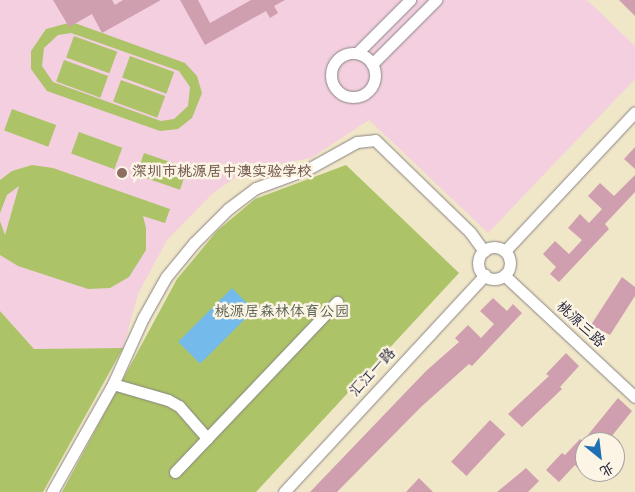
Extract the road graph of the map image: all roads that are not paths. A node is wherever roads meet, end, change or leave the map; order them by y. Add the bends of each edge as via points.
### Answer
1 (410, 0) edge
2 (436, 0) edge
3 (357, 53) junction
4 (372, 64) junction
5 (635, 112) edge
6 (484, 250) junction
7 (505, 250) junction
8 (485, 275) junction
9 (504, 275) junction
10 (337, 302) dead end
11 (113, 384) junction
12 (635, 396) edge
13 (207, 438) junction
14 (175, 472) dead end
15 (52, 492) edge
16 (284, 492) edge

1 - 3 street
2 - 4 street
3 - 4 street
3 - 4 street via 345,54 335,62 331,74 337,91 355,97 366,92 375,76
5 - 7 street
6 - 7 street via 497,247
6 - 8 street via 479,263
6 - 11 street via 382,144 375,140 357,142 308,169 256,188 228,209 166,277
7 - 9 street via 510,263
8 - 9 street via 494,279
8 - 16 street, 汇江一路
9 - 12 street, 桃源三路
10 - 13 street
11 - 13 street via 179,406
11 - 15 street
13 - 14 street

